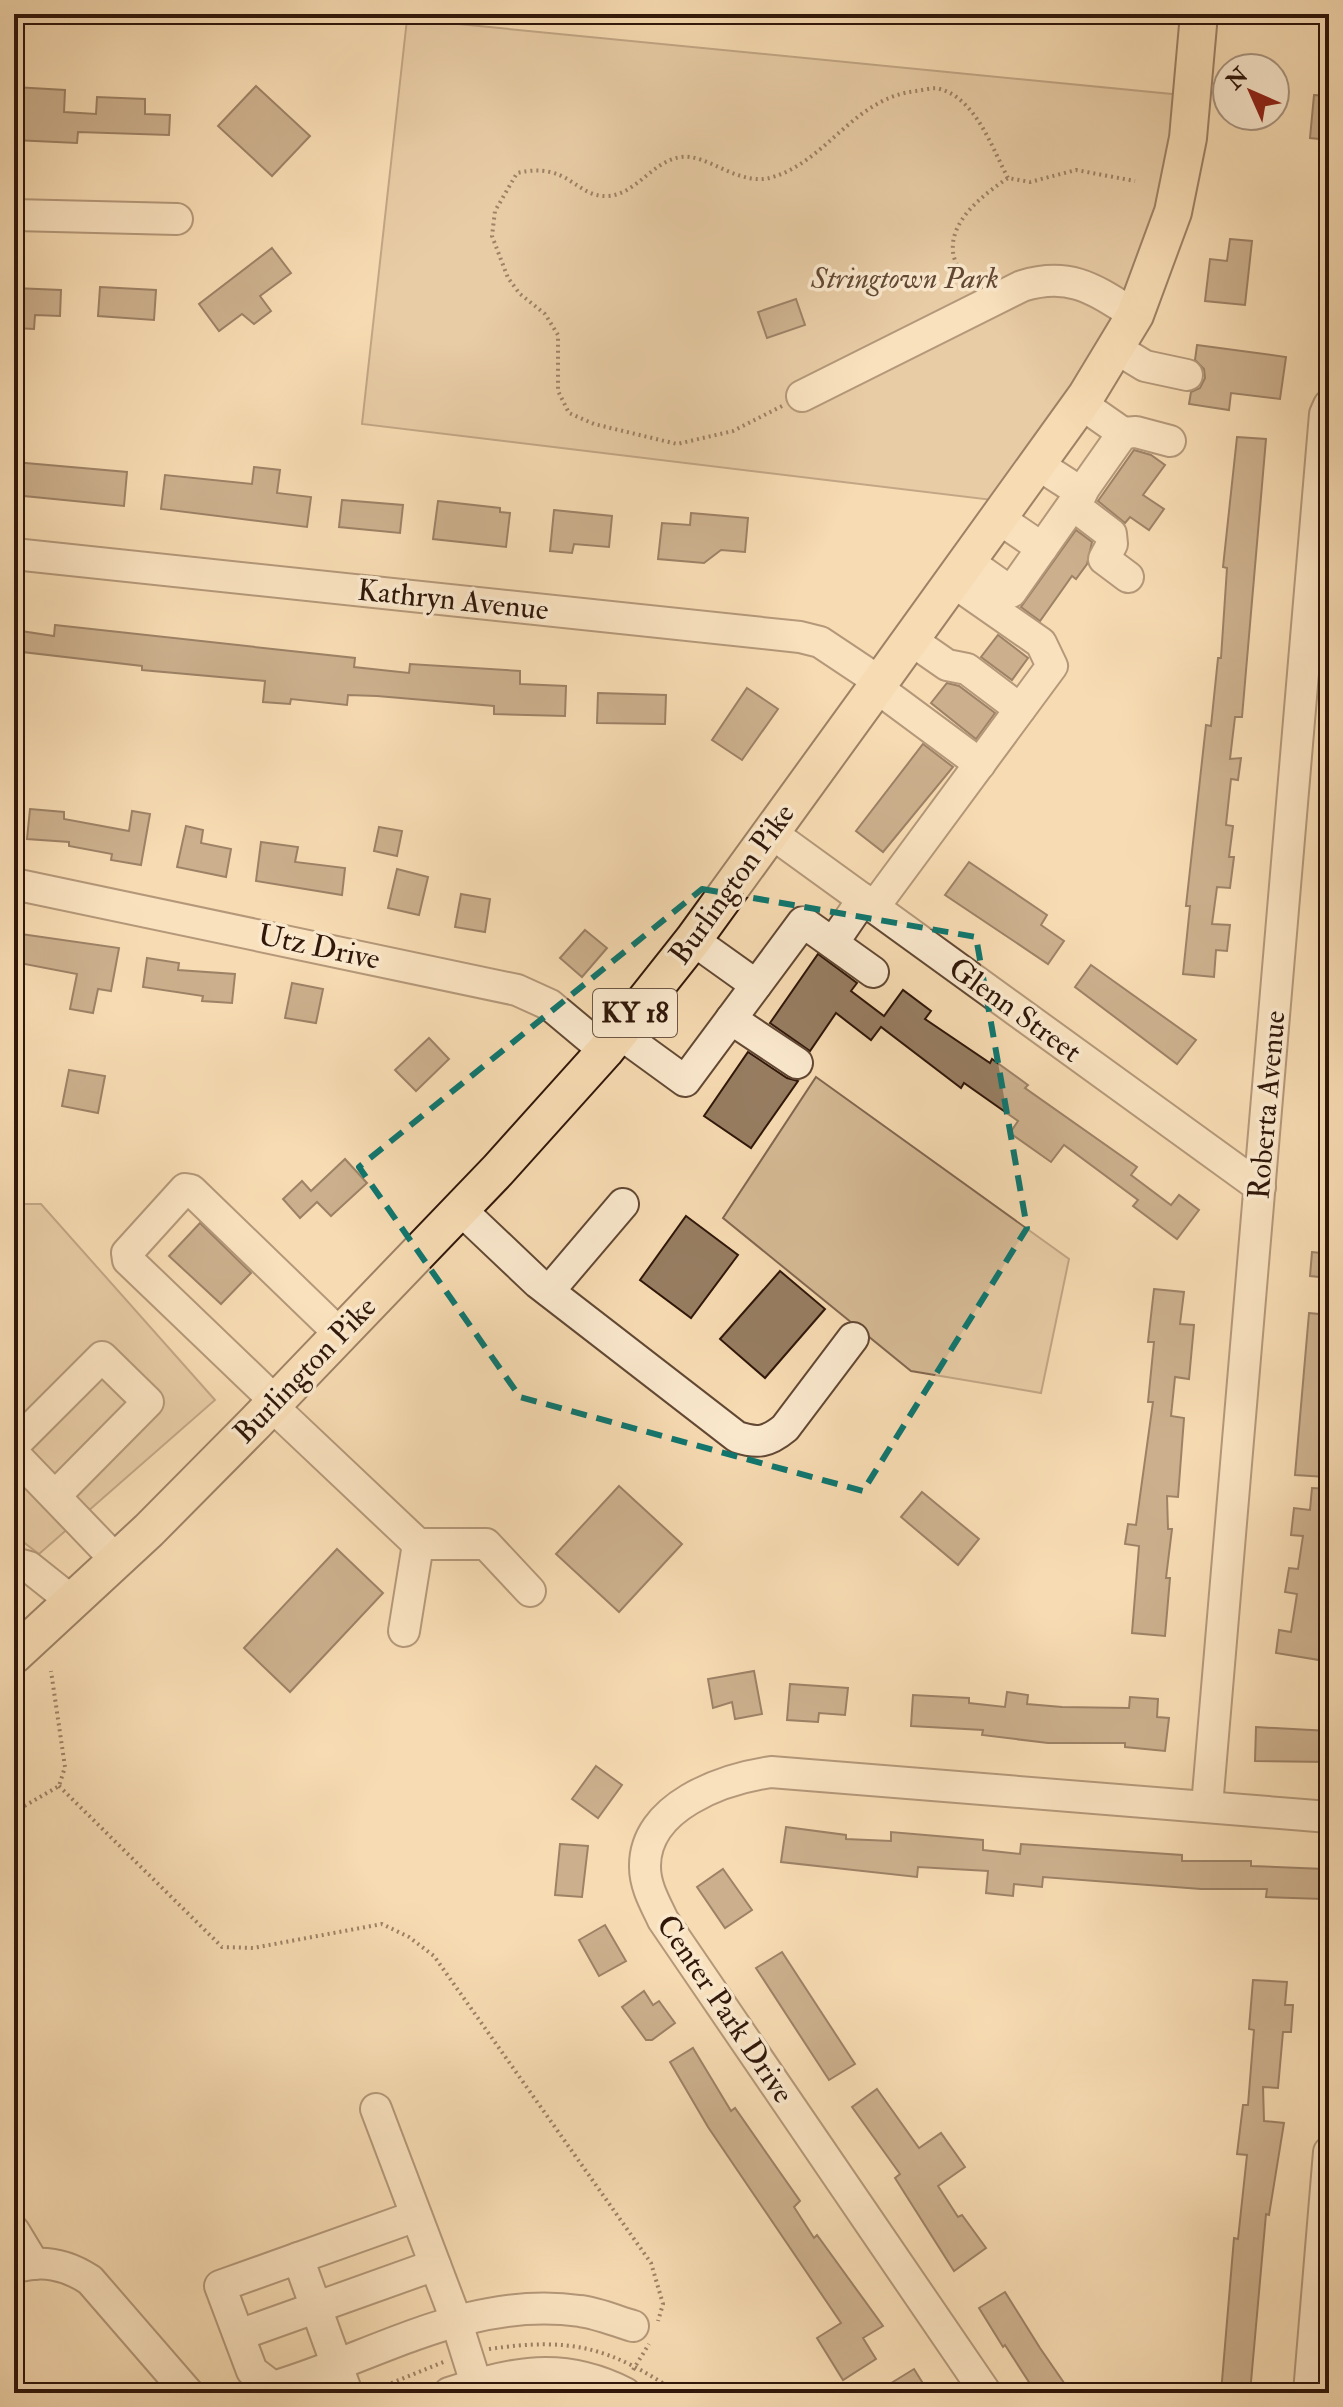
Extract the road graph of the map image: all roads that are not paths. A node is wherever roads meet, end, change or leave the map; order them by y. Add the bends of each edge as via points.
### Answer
1 (1199, 14) edge
2 (14, 215) edge
3 (177, 219) dead end
4 (1135, 315) junction
5 (1117, 349) junction
6 (1187, 375) dead end
7 (802, 396) road end
8 (1080, 403) junction
9 (1329, 405) edge
10 (1123, 433) junction
11 (1170, 441) dead end
12 (1037, 464) junction
13 (1078, 499) junction
14 (998, 518) junction
15 (1042, 548) junction
16 (14, 554) edge
17 (960, 571) junction
18 (1128, 577) dead end
19 (911, 640) junction
20 (878, 685) junction
21 (1020, 709) junction
22 (980, 764) junction
23 (770, 832) junction
24 (14, 884) edge
25 (869, 903) junction
26 (693, 940) junction
27 (833, 943) junction
28 (873, 972) dead end
29 (756, 985) junction
30 (731, 1019) junction
31 (612, 1042) junction
32 (797, 1063) dead end
33 (1260, 1187) junction
34 (623, 1204) dead end
35 (460, 1209) junction
36 (549, 1291) junction
37 (340, 1334) junction
38 (853, 1338) dead end
39 (274, 1404) junction
40 (14, 1445) edge
41 (14, 1454) edge
42 (55, 1496) junction
43 (418, 1544) junction
44 (116, 1560) junction
45 (14, 1563) edge
46 (530, 1591) dead end
47 (73, 1602) junction
48 (404, 1631) dead end
49 (14, 1655) edge
50 (1207, 1806) junction
51 (1329, 1817) edge
52 (376, 2109) dead end
53 (1329, 2152) edge
54 (416, 2216) junction
55 (14, 2231) edge
56 (298, 2258) junction
57 (435, 2265) junction
58 (24, 2266) edge
59 (317, 2309) junction
60 (456, 2320) junction
61 (646, 2331) road end
62 (239, 2335) junction
63 (336, 2363) junction
64 (628, 2383) edge
65 (468, 2390) edge
66 (188, 2393) edge
67 (347, 2393) edge
68 (986, 2393) edge
69 (1309, 2393) edge

1 - 4 main road, Burlington Pike / KY 18 via 1188,138 1173,212
2 - 3 street
4 - 5 main road, Burlington Pike / KY 18
4 - 7 street via 1097,291 1050,277
5 - 6 street via 1145,366
5 - 8 main road, Burlington Pike / KY 18
8 - 10 street
8 - 12 main road, Burlington Pike / KY 18
9 - 33 street, Roberta Avenue
10 - 11 street
10 - 13 street
12 - 13 street
12 - 14 main road, Burlington Pike / KY 18
13 - 15 street
13 - 18 street via 1111,534 1104,559
14 - 15 street
14 - 17 main road, Burlington Pike / KY 18
15 - 17 street via 1011,592
16 - 20 street, Kathryn Avenue via 800,637 820,642
17 - 19 main road, Burlington Pike / KY 18
17 - 21 street via 1049,654 1052,666
19 - 20 main road, Burlington Pike / KY 18
19 - 21 street via 947,665 967,669
20 - 22 street, Kathryn Avenue
20 - 23 main road, Burlington Pike / KY 18
21 - 22 street
22 - 25 street
23 - 25 street, Glenn Street
23 - 26 main road, Burlington Pike / KY 18
24 - 31 street, Utz Drive via 517,990
25 - 27 street
25 - 33 street, Glenn Street
26 - 29 street
26 - 31 main road, Burlington Pike / KY 18
27 - 28 street
27 - 29 street via 803,922
29 - 30 street
30 - 31 street, Utz Drive via 685,1081
30 - 32 street
31 - 35 main road, Burlington Pike / KY 18
33 - 50 street, Roberta Avenue
34 - 36 street
35 - 36 street
35 - 37 main road, Burlington Pike / KY 18
36 - 38 street via 737,1437 756,1444 785,1428
37 - 39 main road, Burlington Pike / KY 18
37 - 39 street via 185,1189 127,1253 128,1260
39 - 43 street
39 - 44 main road, Burlington Pike / KY 18
40 - 42 street via 102,1357 148,1402
41 - 42 street
42 - 44 street
43 - 46 street via 486,1544
43 - 48 street
44 - 47 main road, Burlington Pike / KY 18
45 - 47 street via 29,1567
47 - 49 main road, Burlington Pike / KY 18
50 - 51 street, Center Park Drive
50 - 68 street, Center Park Drive via 771,1772 702,1793 665,1821 649,1848 645,1869 663,1920
52 - 54 street
53 - 69 street
54 - 56 street
54 - 57 street
55 - 58 street
56 - 59 street
56 - 62 street via 220,2286
57 - 59 street
57 - 60 street
58 - 66 street via 64,2266 90,2280
59 - 62 street
59 - 63 street
60 - 61 street via 496,2310 581,2311
60 - 63 street
60 - 65 street
62 - 63 street via 252,2371 268,2385
63 - 67 street
64 - 65 street via 573,2374 501,2375

